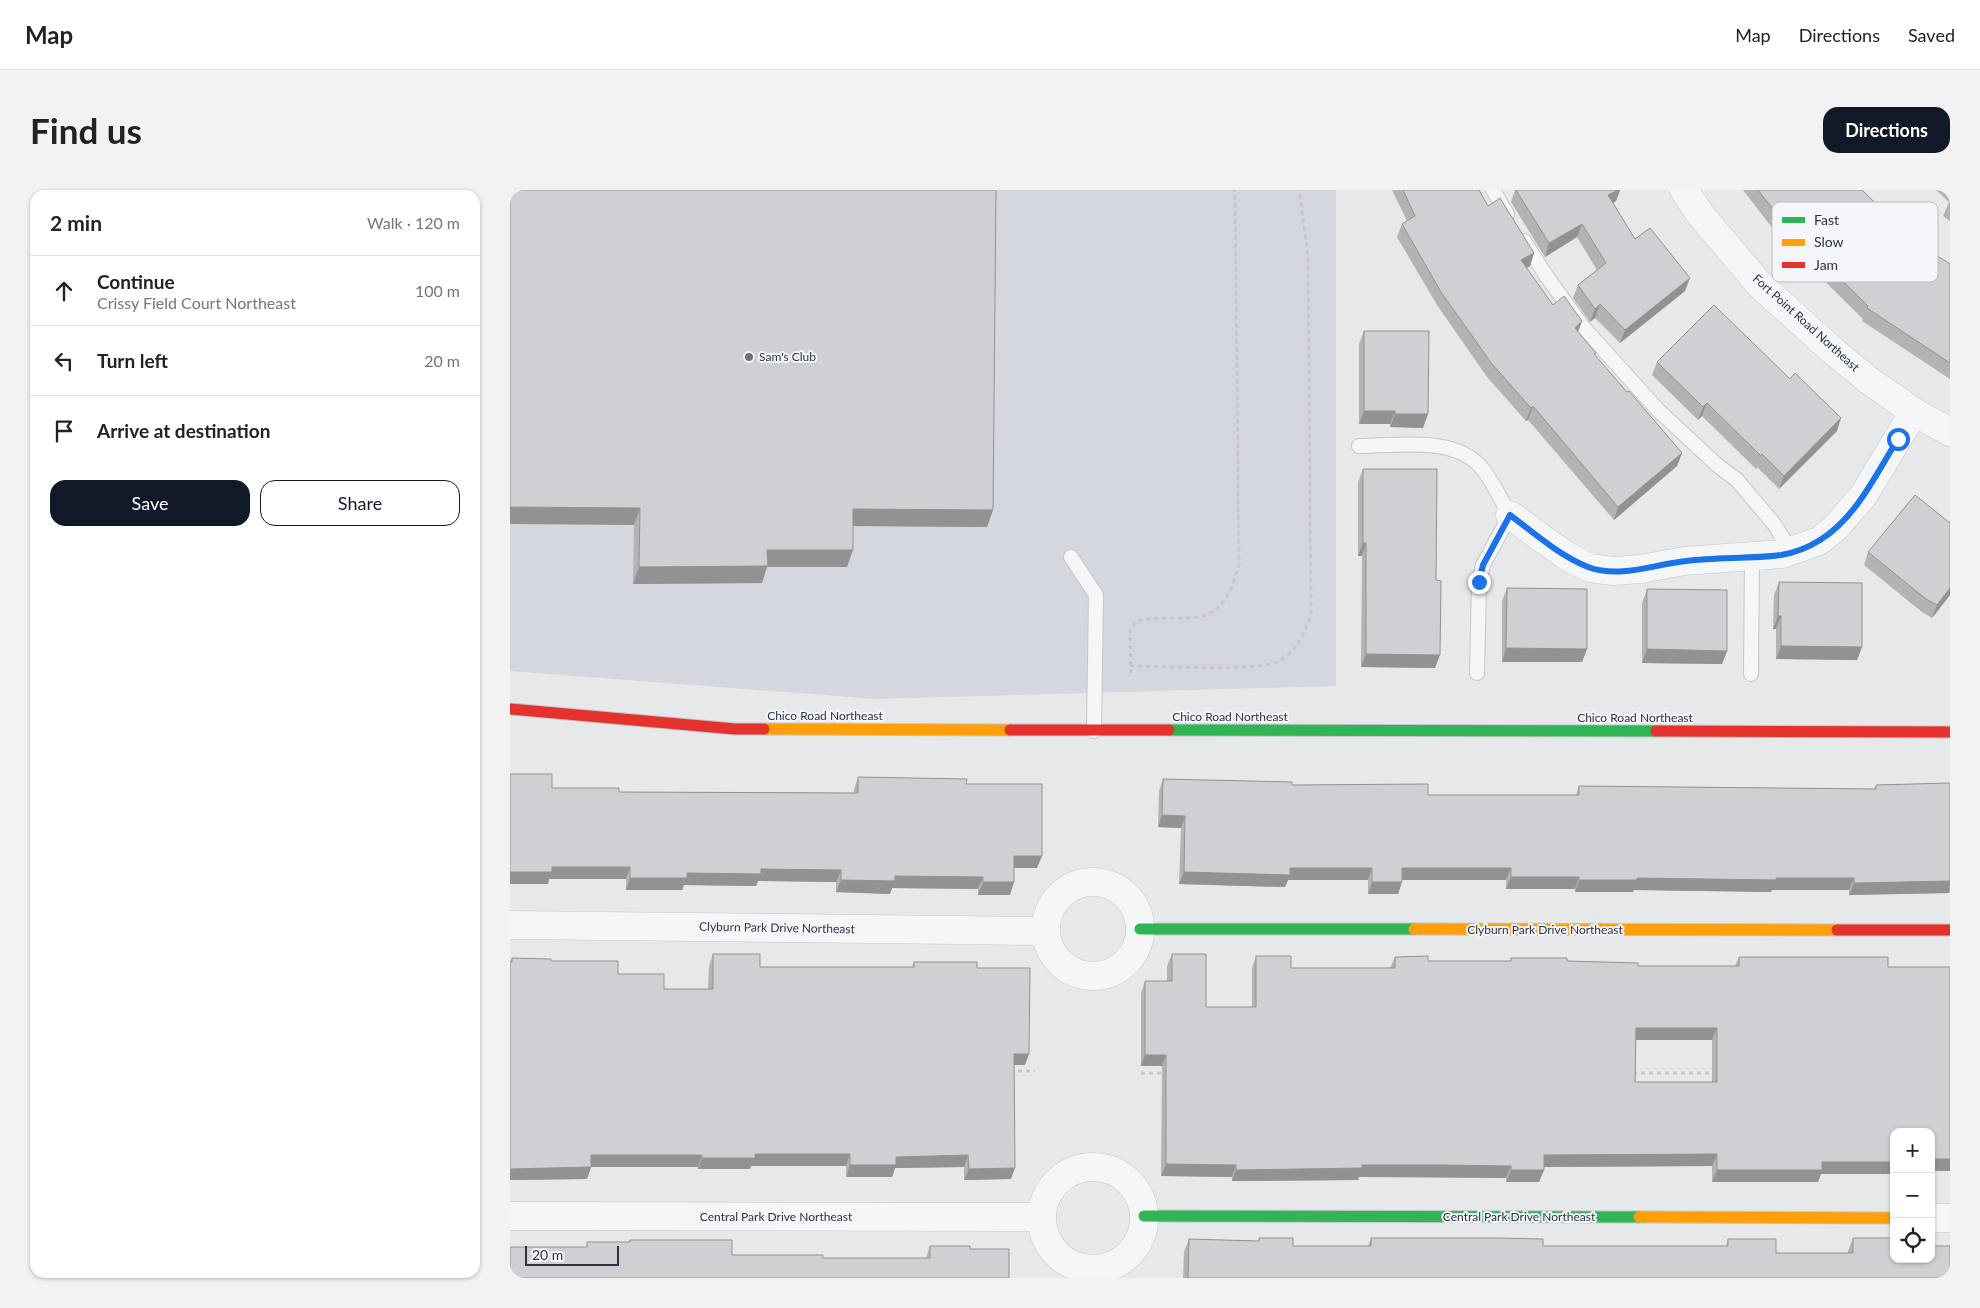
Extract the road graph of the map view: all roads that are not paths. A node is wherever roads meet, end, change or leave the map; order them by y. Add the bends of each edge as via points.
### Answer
1 (1493, 190) edge
2 (1684, 190) edge
3 (1914, 412) junction
4 (1950, 432) edge
5 (1359, 446) dead end
6 (1510, 515) junction
7 (1791, 551) junction
8 (1752, 556) junction
9 (1071, 557) dead end
10 (1477, 673) dead end
11 (1752, 674) dead end
12 (510, 709) edge
13 (1094, 730) junction
14 (1950, 732) edge
15 (510, 925) edge
16 (1140, 928) junction
17 (1950, 930) edge
18 (1045, 931) junction
19 (510, 1216) edge
20 (1144, 1216) junction
21 (1042, 1217) junction
22 (1890, 1218) edge
23 (1935, 1218) edge
24 (1950, 1218) edge

1 - 7 lane via 1583,327 1658,410 1737,480 1774,524
2 - 3 street, Fort Point Road Northeast via 1759,284 1833,351
3 - 4 street, Fort Point Road Northeast
3 - 7 street via 1851,512 1819,541
5 - 6 lane via 1433,445 1449,447 1469,456 1480,467
6 - 8 street via 1565,555 1590,568 1613,571 1641,569 1684,561
6 - 10 lane via 1483,565 1479,582
7 - 8 street
8 - 11 lane
9 - 13 lane via 1096,595
12 - 13 street, Chico Road Northeast via 735,729
13 - 14 street, Chico Road Northeast
15 - 18 street, Clyburn Park Drive Northeast
16 - 17 street, Clyburn Park Drive Northeast
16 - 18 street via 1139,941 1127,962 1110,973 1092,977 1065,968 1054,957
16 - 18 street via 1139,916 1126,894 1104,882 1091,882 1079,883 1058,896 1050,906
19 - 21 street, Central Park Drive Northeast
20 - 21 street via 1142,1204 1128,1182 1118,1174 1094,1167 1074,1171 1057,1181 1049,1192
20 - 21 street via 1142,1231 1127,1256 1100,1269 1085,1269 1059,1256 1043,1232
20 - 22 street, Central Park Drive Northeast
23 - 24 street

